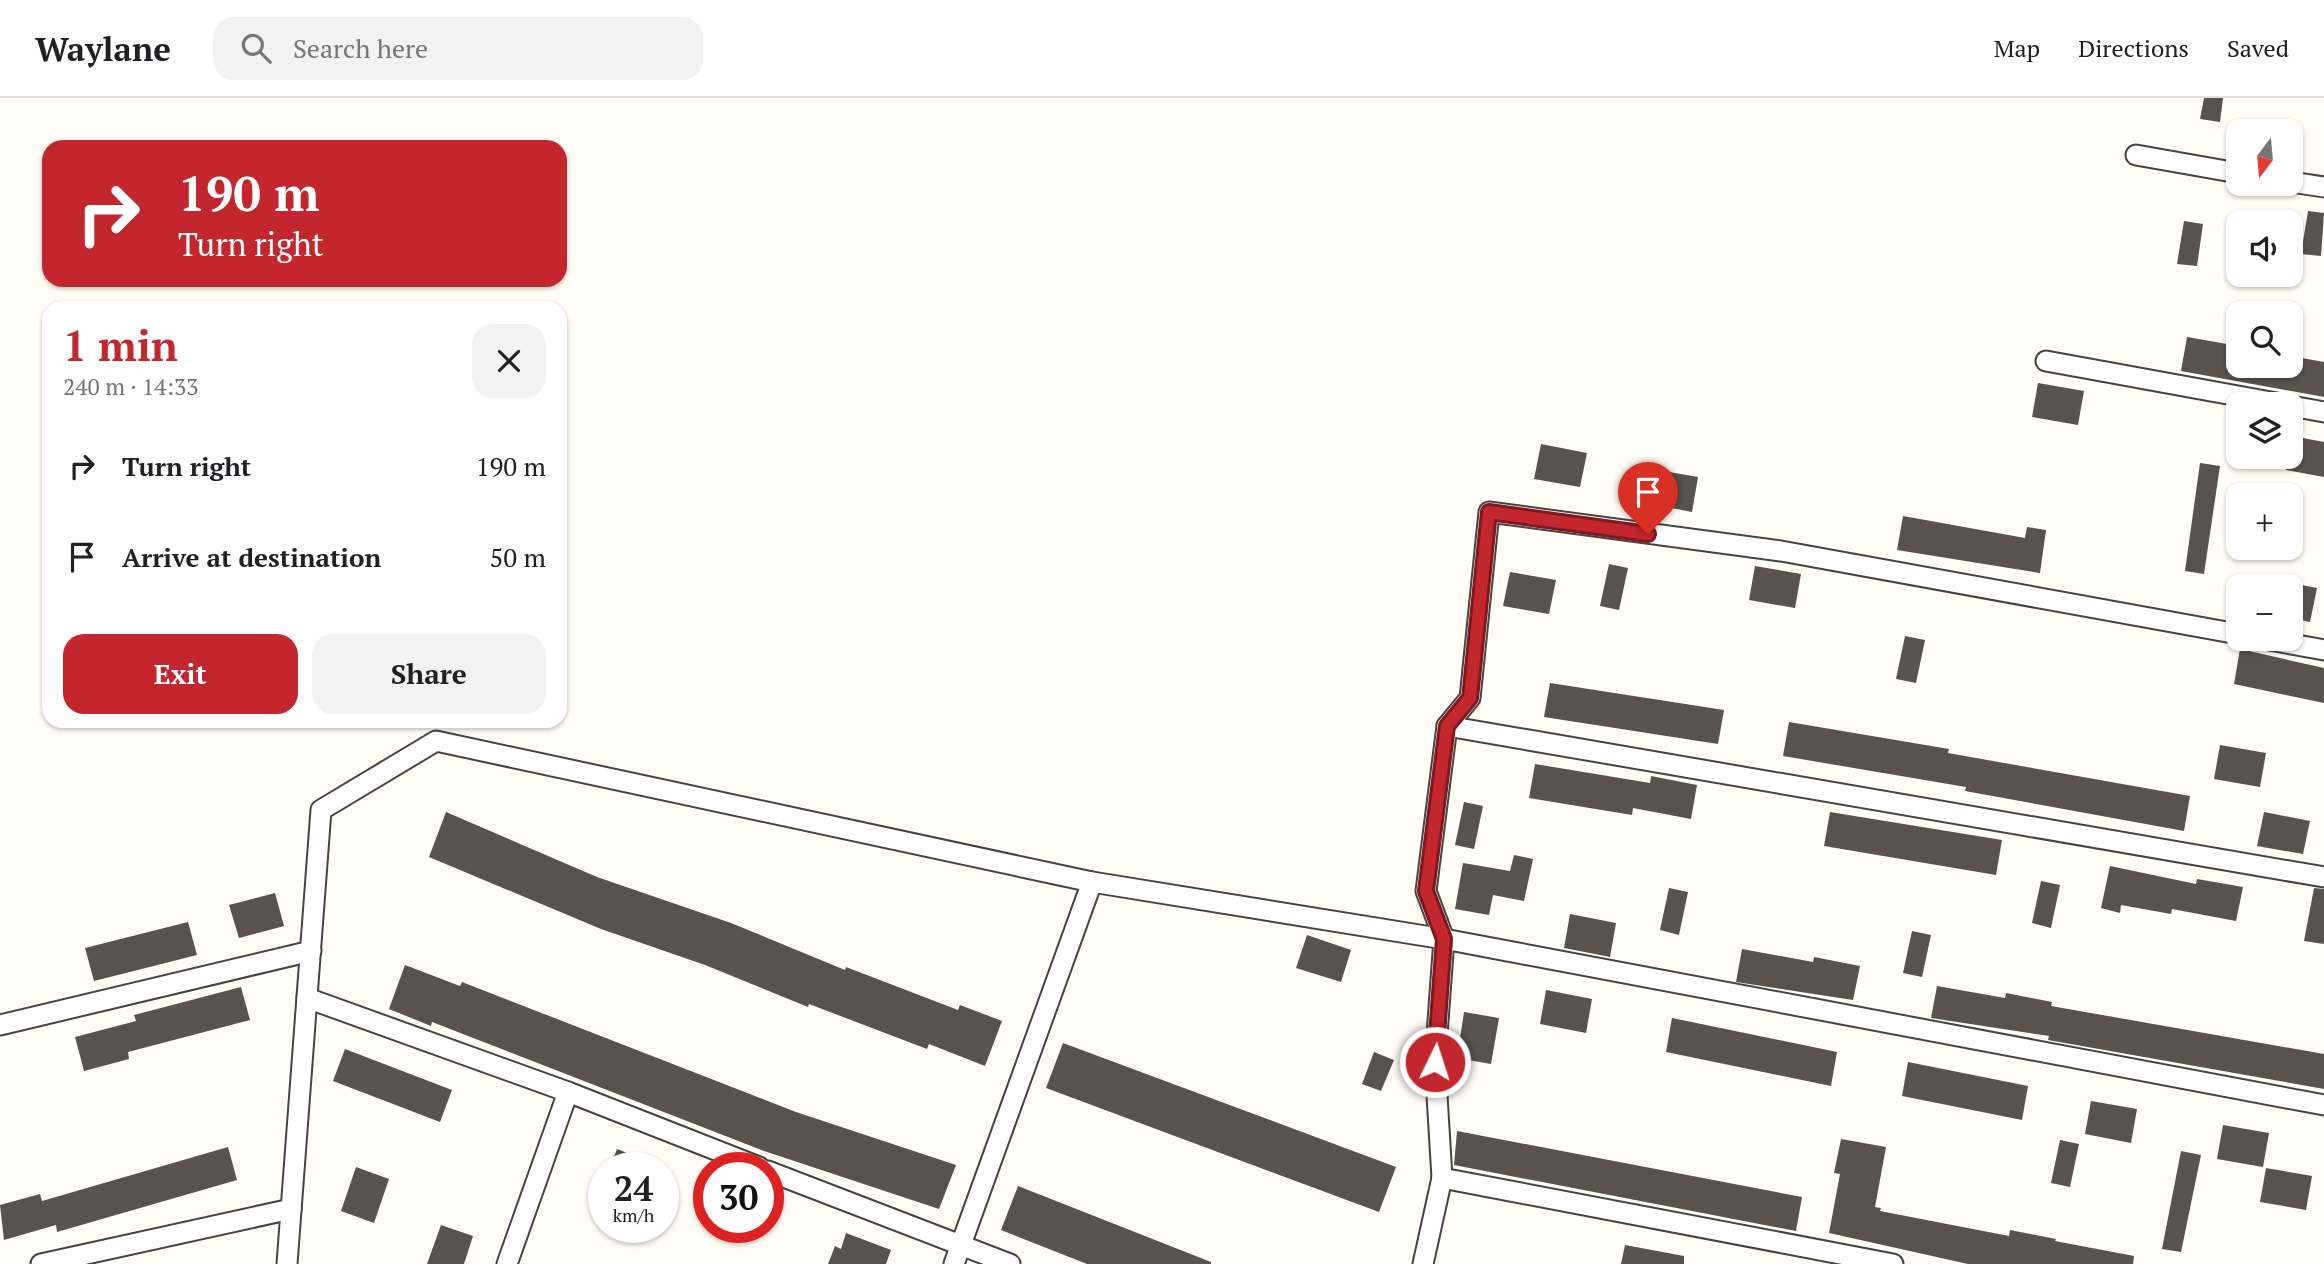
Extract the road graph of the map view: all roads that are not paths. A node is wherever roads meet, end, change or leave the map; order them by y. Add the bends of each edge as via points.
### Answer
1 (2136, 155) dead end
2 (2226, 171) edge
3 (2303, 184) edge
4 (2324, 187) edge
5 (2046, 361) dead end
6 (2226, 394) edge
7 (2303, 408) edge
8 (2324, 412) edge
9 (2226, 632) edge
10 (2303, 646) edge
11 (2324, 649) edge
12 (1447, 726) junction
13 (2324, 877) edge
14 (1092, 882) junction
15 (1444, 939) junction
16 (310, 951) junction
17 (307, 998) junction
18 (0, 1024) edge
19 (568, 1093) junction
20 (2324, 1105) edge
21 (720, 1152) edge
22 (784, 1178) edge
23 (1442, 1178) junction
24 (291, 1209) junction
25 (957, 1255) edge
26 (41, 1264) edge
27 (286, 1264) edge
28 (507, 1264) edge
29 (1010, 1264) edge
30 (1423, 1264) edge
31 (1893, 1264) edge

1 - 2 street
3 - 4 street
5 - 6 street
7 - 8 street
9 - 12 street via 1781,551 1489,512 1470,698
10 - 11 street
12 - 13 street
12 - 15 street via 1426,891
14 - 15 street
14 - 16 street via 436,741 321,810
14 - 25 street
15 - 20 street
15 - 23 street via 1435,1062
16 - 17 street
16 - 18 street
17 - 19 street
17 - 24 street
19 - 21 street
19 - 28 street
22 - 25 street
23 - 30 street
23 - 31 street
24 - 26 street
24 - 27 street
25 - 29 street

